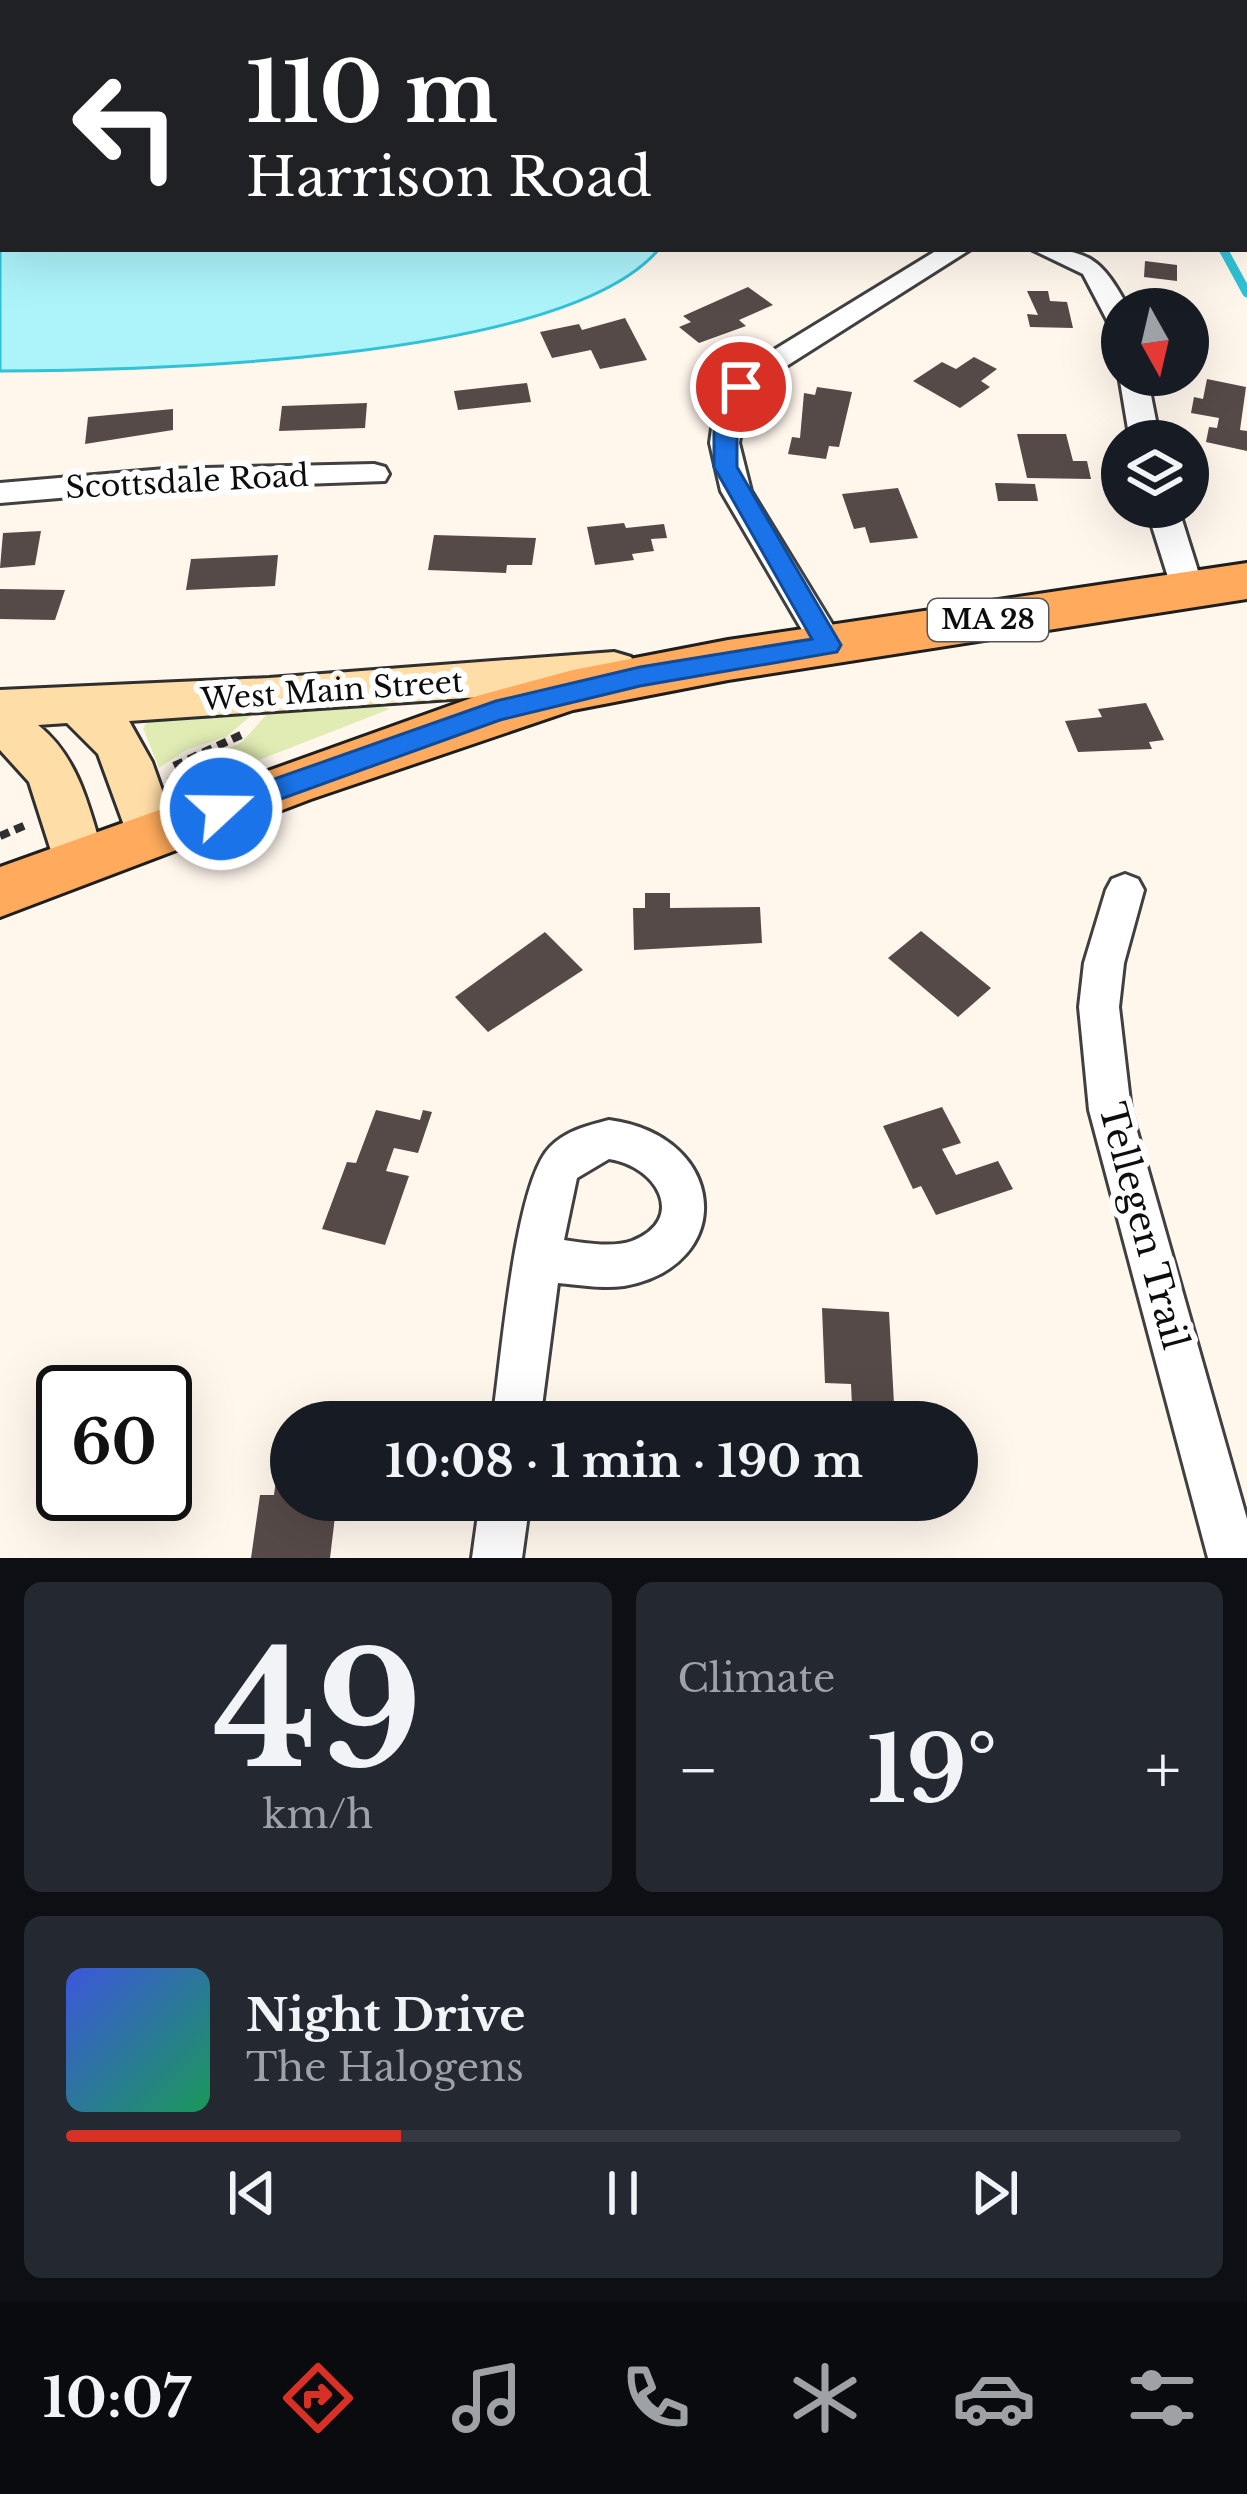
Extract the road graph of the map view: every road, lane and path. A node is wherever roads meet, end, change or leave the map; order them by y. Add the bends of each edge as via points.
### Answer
1 (953, 252) edge
2 (1052, 252) edge
3 (1104, 288) edge
4 (374, 474) dead end
5 (0, 493) edge
6 (1169, 528) edge
7 (1247, 581) edge
8 (1188, 590) junction
9 (828, 645) junction
10 (728, 660) junction
11 (80, 707) junction
12 (0, 708) edge
13 (250, 728) dead end
14 (0, 729) edge
15 (162, 773) dead end
16 (14, 830) dead end
17 (152, 835) junction
18 (0, 836) edge
19 (79, 861) junction
20 (1125, 890) dead end
21 (0, 892) edge
22 (539, 1259) dead end
23 (519, 1401) edge
24 (502, 1521) edge
25 (497, 1558) edge
26 (1233, 1558) edge

1 - 9 street via 756,373 725,418 730,479
2 - 3 street via 1094,269
4 - 5 street, Scottsdale Road
6 - 8 street
7 - 8 main road, MA 28
8 - 9 main road, MA 28
9 - 10 main road, MA 28
10 - 11 main road, West Main Street
10 - 17 main road, MA 28 via 496,711
11 - 12 main road, West Main Street
11 - 17 main road via 115,735
13 - 15 path
14 - 19 main road via 42,752
16 - 18 path
17 - 19 main road, MA 28
19 - 21 main road, MA 28
20 - 26 street, Tellegen Trail via 1101,985 1103,1067
22 - 23 street
24 - 25 street

